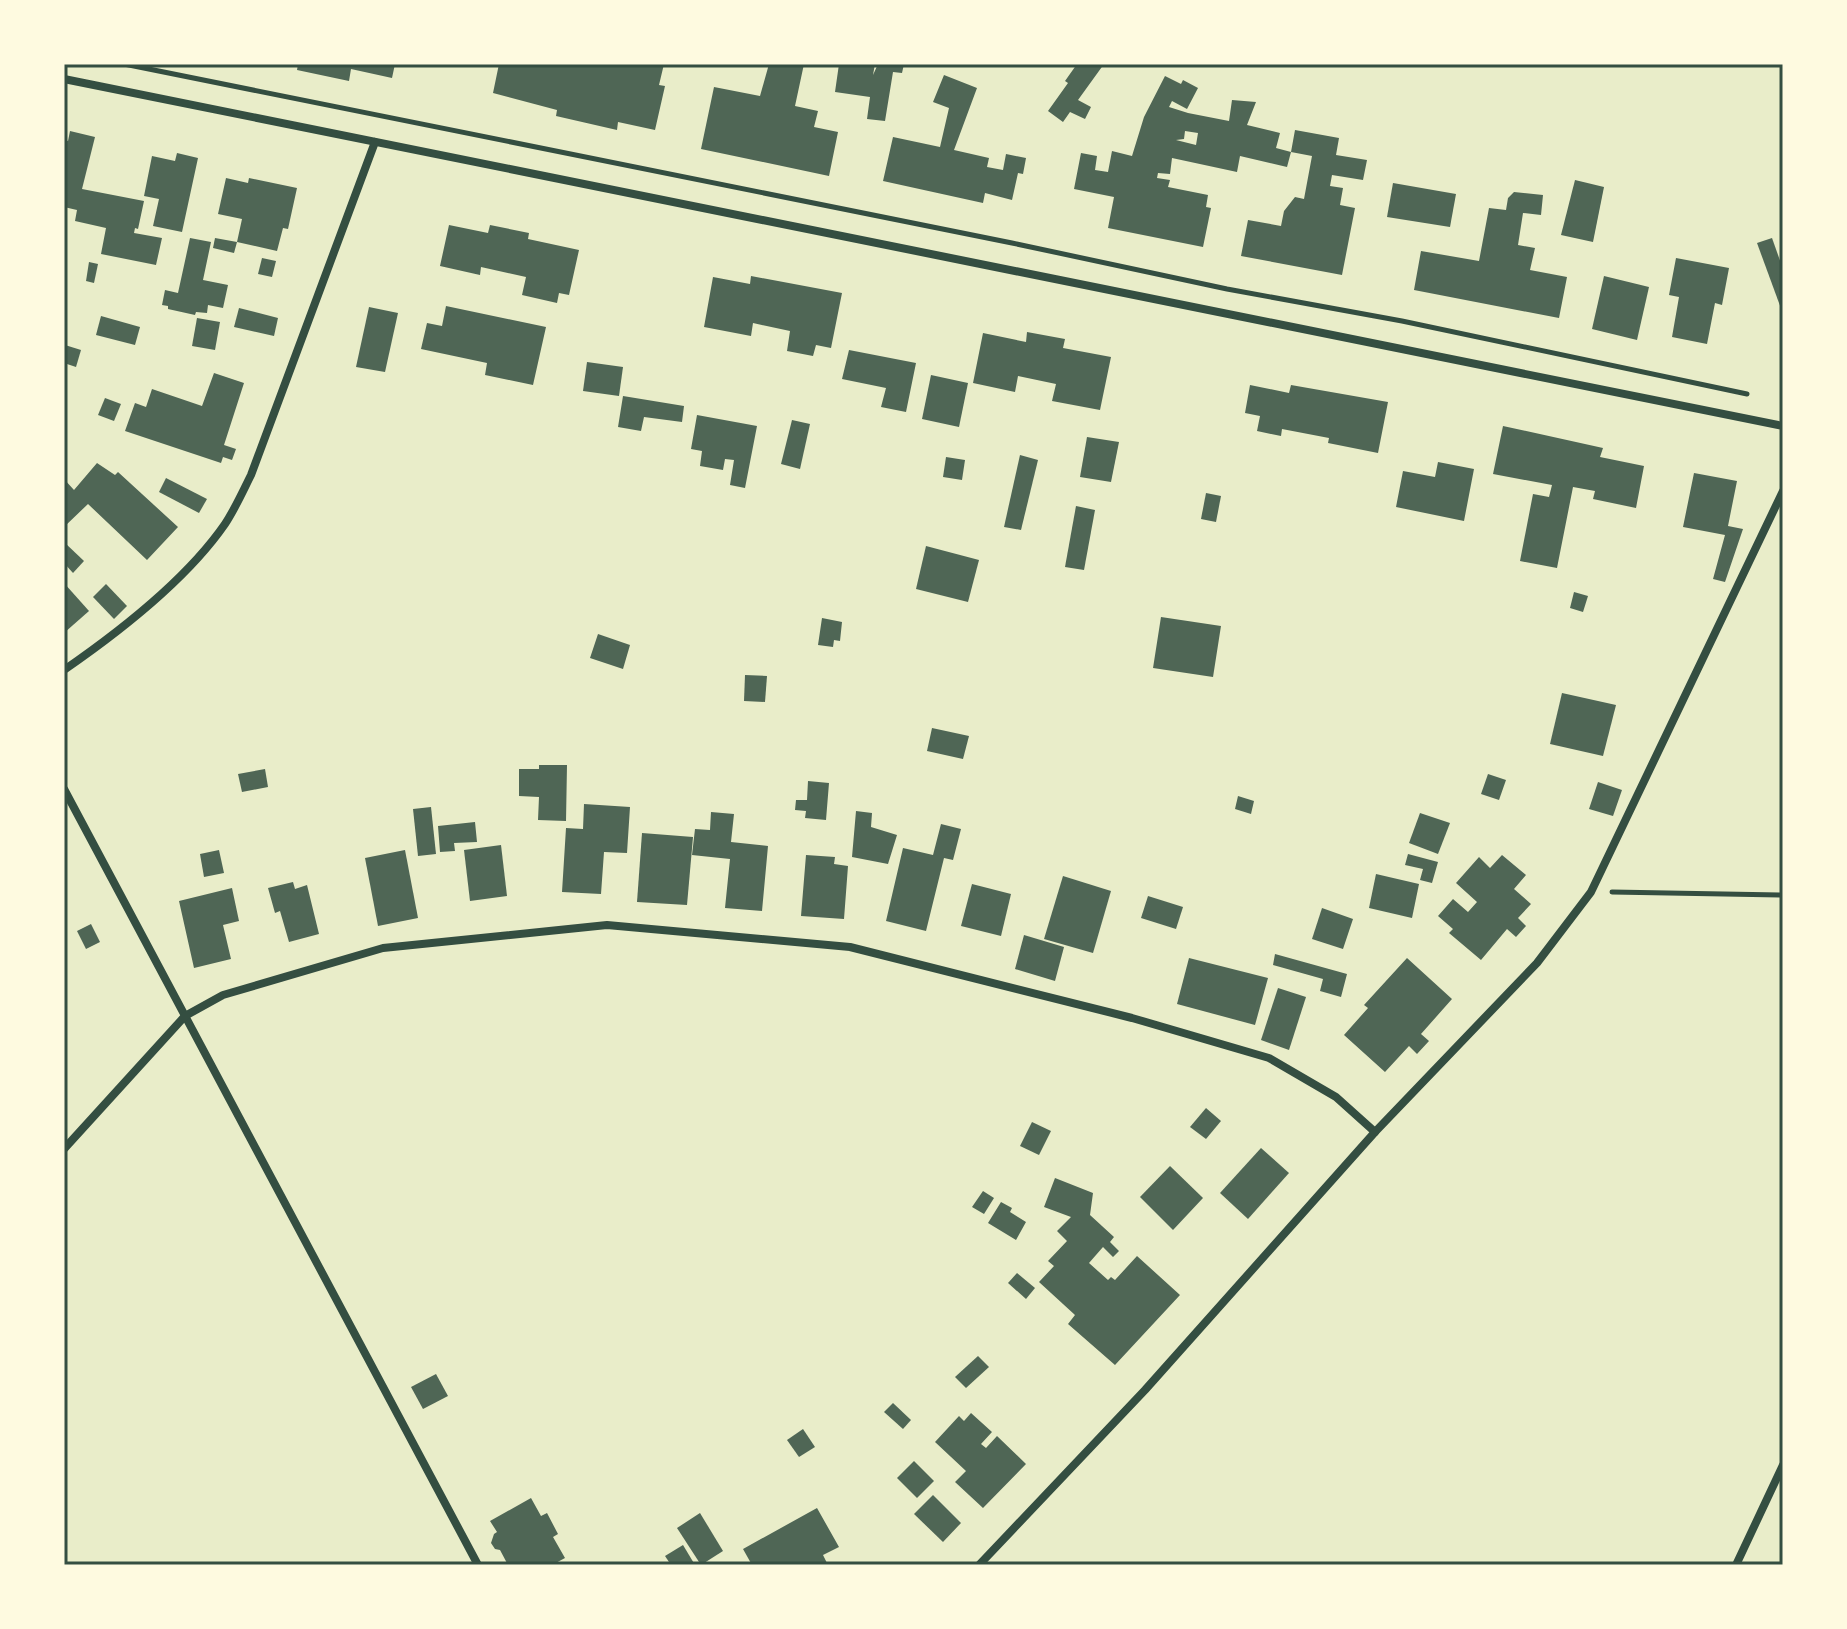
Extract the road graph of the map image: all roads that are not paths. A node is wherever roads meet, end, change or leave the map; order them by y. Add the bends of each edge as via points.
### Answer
1 (64, 79) edge
2 (375, 142) junction
3 (1783, 426) edge
4 (1783, 491) edge
5 (64, 670) edge
6 (64, 789) edge
7 (185, 1016) junction
8 (1375, 1132) junction
9 (64, 1149) edge
10 (1783, 1465) edge
11 (478, 1565) edge
12 (979, 1565) edge
13 (1736, 1565) edge

1 - 2 street
2 - 3 street
2 - 5 street via 251,475 226,523 182,575
4 - 8 street via 1591,892 1537,963
6 - 7 street
7 - 8 street via 223,995 383,948 607,925 850,947 1269,1058 1336,1097
7 - 9 street
7 - 11 street
8 - 12 street via 1145,1390
10 - 13 street

